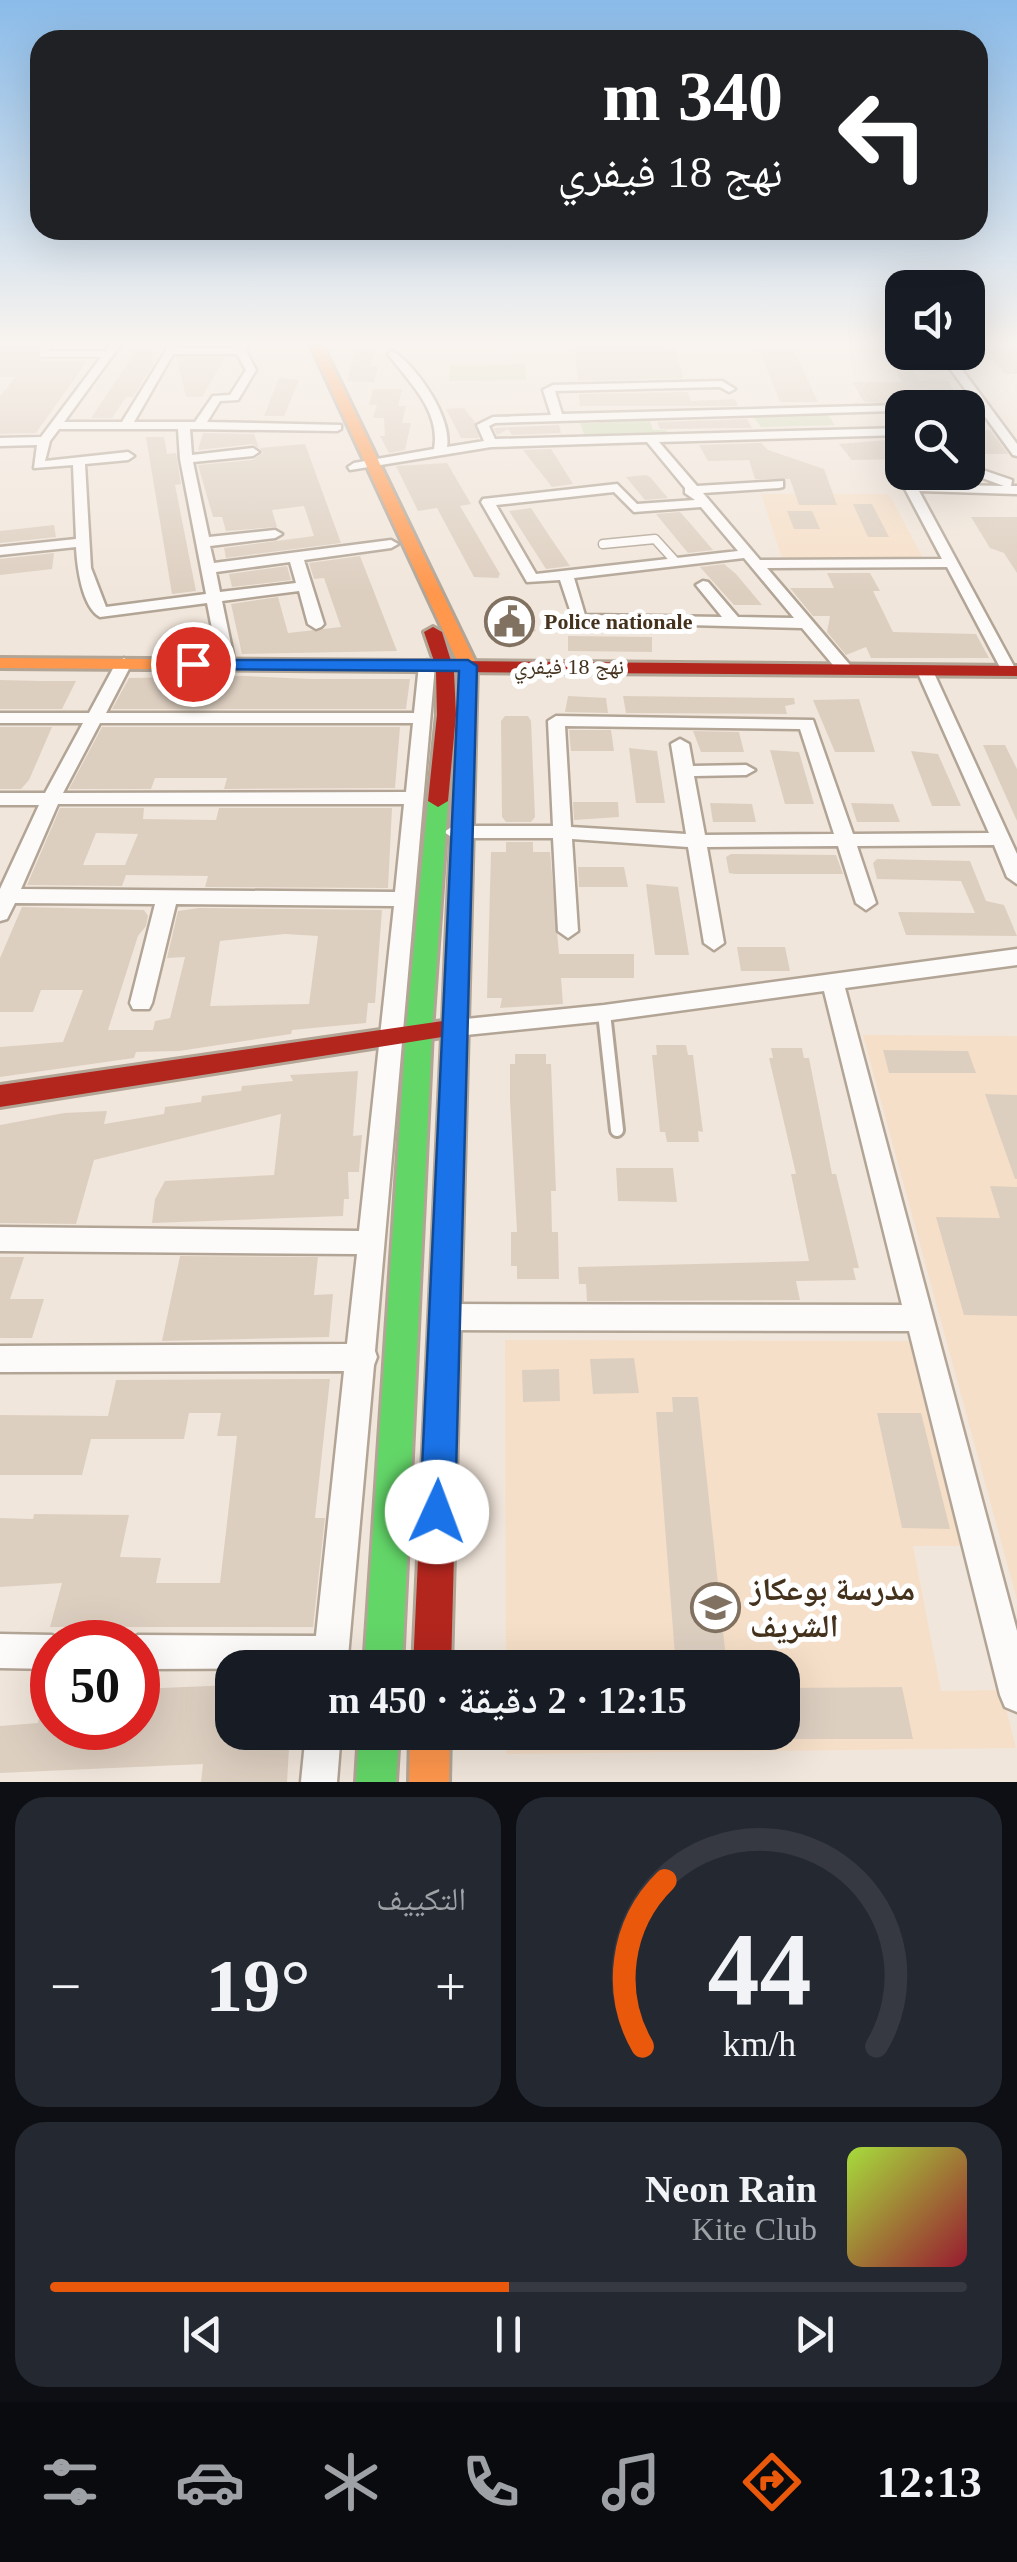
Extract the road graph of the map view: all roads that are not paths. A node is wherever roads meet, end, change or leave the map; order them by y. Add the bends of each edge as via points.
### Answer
1 (57, 427) edge
2 (184, 427) edge
3 (337, 427) edge
4 (348, 427) edge
5 (442, 427) edge
6 (484, 427) edge
7 (999, 427) edge
8 (885, 431) edge
9 (650, 438) junction
10 (0, 442) edge
11 (44, 442) junction
12 (491, 443) junction
13 (253, 452) dead end
14 (440, 452) junction
15 (1017, 452) edge
16 (128, 456) dead end
17 (186, 459) junction
18 (79, 461) junction
19 (362, 465) junction
20 (985, 476) edge
21 (779, 484) dead end
22 (1017, 488) edge
23 (695, 496) junction
24 (275, 534) dead end
25 (82, 542) junction
26 (205, 542) junction
27 (391, 544) junction
28 (603, 544) dead end
29 (0, 551) edge
30 (296, 557) junction
31 (750, 559) junction
32 (675, 561) junction
33 (951, 562) junction
34 (210, 568) junction
35 (566, 575) junction
36 (704, 585) dead end
37 (304, 586) junction
38 (214, 598) junction
39 (734, 623) junction
40 (802, 623) junction
41 (316, 624) dead end
42 (0, 663) edge
43 (124, 663) junction
44 (227, 664) junction
45 (447, 665) junction
46 (844, 668) junction
47 (926, 671) junction
48 (1014, 671) edge
49 (0, 718) edge
50 (91, 718) junction
51 (423, 718) junction
52 (680, 744) dead end
53 (746, 770) dead end
54 (684, 771) junction
55 (414, 798) junction
56 (0, 799) edge
57 (51, 799) junction
58 (462, 832) junction
59 (559, 832) junction
60 (421, 833) junction
61 (1001, 839) junction
62 (845, 840) junction
63 (696, 841) junction
64 (1017, 877) edge
65 (167, 898) junction
66 (405, 899) junction
67 (3, 902) edge
68 (866, 903) dead end
69 (568, 931) dead end
70 (714, 942) dead end
71 (1017, 957) edge
72 (832, 980) junction
73 (141, 1003) dead end
74 (604, 1014) junction
75 (456, 1028) junction
76 (419, 1031) junction
77 (392, 1036) junction
78 (0, 1096) edge
79 (617, 1130) dead end
80 (0, 1239) edge
81 (373, 1243) junction
82 (444, 1318) junction
83 (919, 1318) junction
84 (363, 1357) junction
85 (0, 1359) edge
86 (332, 1650) edge
87 (384, 1650) edge
88 (433, 1650) edge
89 (0, 1651) edge
90 (30, 1652) edge
91 (160, 1653) edge
92 (215, 1655) edge
93 (1017, 1696) edge
94 (322, 1750) edge
95 (378, 1750) edge
96 (429, 1750) edge
97 (319, 1782) edge
98 (376, 1782) edge
99 (428, 1782) edge

1 - 11 street
2 - 17 street
3 - 19 main road
4 - 19 main road
5 - 14 street
6 - 12 street
7 - 15 street
8 - 9 street
9 - 12 street
9 - 23 street
10 - 11 street
11 - 18 street via 38,465
12 - 14 street
13 - 17 street
14 - 19 street
16 - 18 street
17 - 26 street
18 - 25 street
19 - 27 main road
19 - 45 main road
20 - 22 street
21 - 23 street
22 - 33 street via 910,487
23 - 31 street
23 - 35 street via 634,508 617,488 488,502 532,578
24 - 26 street
25 - 29 street
25 - 38 street via 100,612
26 - 34 street
27 - 30 street
27 - 45 main road
28 - 32 lane via 655,538
30 - 34 street
30 - 37 street
31 - 32 street
31 - 33 street
31 - 40 street
32 - 35 street
33 - 48 street
34 - 38 street
35 - 39 street via 579,620
36 - 39 street
37 - 38 street
37 - 41 street
38 - 44 street
39 - 40 street
40 - 46 street
42 - 43 main road, نهج 18 فيفري
43 - 44 main road, نهج 18 فيفري
43 - 50 street
44 - 45 main road, نهج 18 فيفري
45 - 46 main road, نهج 18 فيفري
45 - 51 street
45 - 58 main road
45 - 60 main road
46 - 47 main road, نهج 18 فيفري
47 - 48 main road, نهج 18 فيفري
47 - 61 street
49 - 50 street
50 - 51 street
50 - 57 street
51 - 55 street
52 - 54 street
53 - 54 street
54 - 63 street
55 - 57 street
55 - 60 street
56 - 57 street
57 - 67 street
58 - 59 street
58 - 60 street
58 - 75 main road
59 - 62 street via 556,721 807,724
59 - 63 street
59 - 69 street
60 - 66 street
60 - 76 main road
61 - 62 street
61 - 64 street
62 - 63 street
62 - 68 street
63 - 70 street
65 - 66 street
65 - 67 street
65 - 73 street
66 - 77 street
71 - 72 street
72 - 74 street
72 - 83 street
74 - 75 street
74 - 79 lane
75 - 76 main road
75 - 82 main road
76 - 77 main road
76 - 87 main road
77 - 78 main road
77 - 81 street
80 - 81 street
81 - 84 street
82 - 83 street
82 - 88 main road
83 - 93 street
84 - 85 street
84 - 86 street
89 - 90 street
91 - 92 street
94 - 97 street
95 - 98 main road
96 - 99 main road

